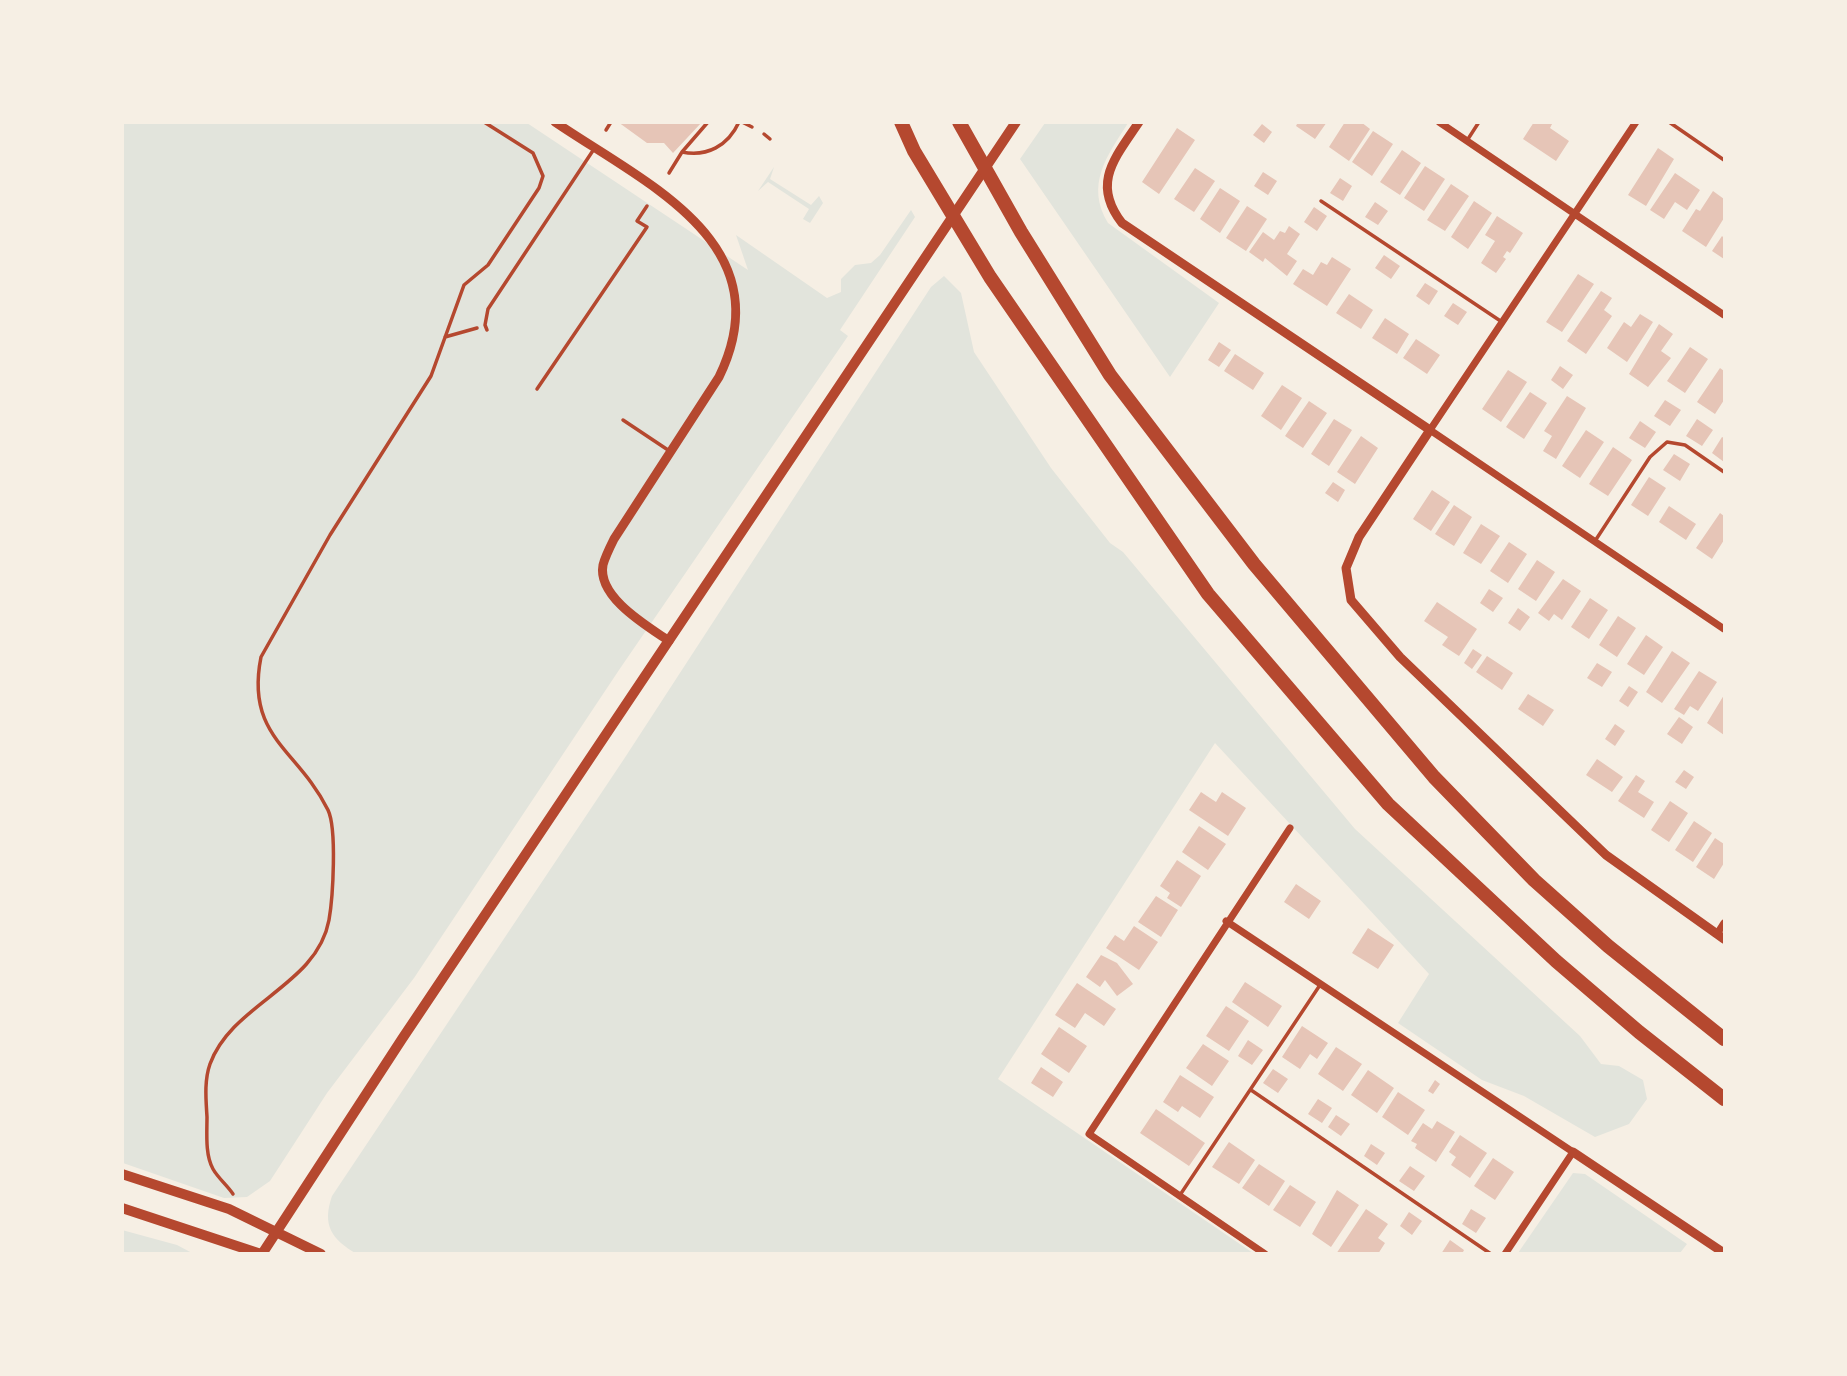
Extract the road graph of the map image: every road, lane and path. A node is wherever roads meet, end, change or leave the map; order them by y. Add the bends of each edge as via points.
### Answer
1 (484, 122) edge
2 (555, 122) edge
3 (611, 122) edge
4 (708, 122) edge
5 (741, 122) edge
6 (901, 122) edge
7 (960, 122) edge
8 (1016, 122) edge
9 (1139, 122) edge
10 (1439, 122) edge
11 (1479, 122) edge
12 (1636, 122) edge
13 (1670, 122) edge
14 (752, 127) dead end
15 (606, 130) dead end
16 (764, 135) dead end
17 (770, 139) dead end
18 (1466, 141) junction
19 (594, 149) junction
20 (682, 152) junction
21 (1724, 160) edge
22 (669, 173) dead end
23 (1321, 201) dead end
24 (648, 206) dead end
25 (1574, 214) junction
26 (1724, 315) edge
27 (1502, 322) junction
28 (486, 328) joint
29 (445, 337) junction
30 (537, 389) dead end
31 (623, 420) dead end
32 (1430, 430) junction
33 (671, 452) junction
34 (1724, 472) edge
35 (1595, 541) junction
36 (1724, 629) edge
37 (669, 641) junction
38 (1290, 828) dead end
39 (1226, 921) junction
40 (1724, 923) edge
41 (1721, 936) edge
42 (1321, 984) junction
43 (1724, 1039) edge
44 (1251, 1090) junction
45 (1724, 1099) edge
46 (1573, 1152) junction
47 (122, 1174) edge
48 (233, 1194) dead end
49 (1180, 1195) junction
50 (122, 1208) edge
51 (277, 1231) junction
52 (1724, 1253) edge
53 (262, 1254) edge
54 (321, 1254) edge
55 (1265, 1254) edge
56 (1491, 1254) edge
57 (1506, 1254) edge

1 - 29 path via 533,153 543,176 488,265 464,285
2 - 19 street
3 - 15 path
4 - 20 path
5 - 14 path
5 - 20 path via 716,148 705,153
6 - 45 highway via 914,152 990,277 1208,594 1388,804 1556,961
7 - 43 highway via 1021,232 1110,375 1255,564 1434,777 1543,888
8 - 37 main road
9 - 32 street via 1108,173 1106,193 1122,223
10 - 18 street
11 - 18 lane
12 - 25 street
13 - 21 lane
16 - 17 path
18 - 25 street
19 - 28 lane via 488,309
19 - 33 street via 678,205 704,229 718,247 732,285 737,307 733,349
20 - 22 path
23 - 27 lane
24 - 30 path via 637,221 647,227
25 - 26 street
25 - 27 street
27 - 32 street
28 - 29 path
29 - 48 path via 431,376 330,536 261,657 256,679 267,729 327,808 334,838 324,939 291,979 231,1030 209,1066 210,1162
31 - 33 lane
32 - 35 street
32 - 41 street via 1359,537 1346,568 1351,600 1400,657 1606,855
33 - 37 street via 614,539 603,566 606,585 621,606
34 - 35 lane via 1685,445 1667,442 1650,457
35 - 36 street
37 - 51 main road
38 - 39 street
39 - 42 street
39 - 49 street via 1089,1134
40 - 41 street
42 - 44 lane
42 - 46 street
44 - 49 lane
44 - 56 lane
46 - 52 street
46 - 57 street
47 - 51 main road via 229,1209
49 - 55 street
50 - 53 main road
51 - 53 main road
51 - 54 main road

